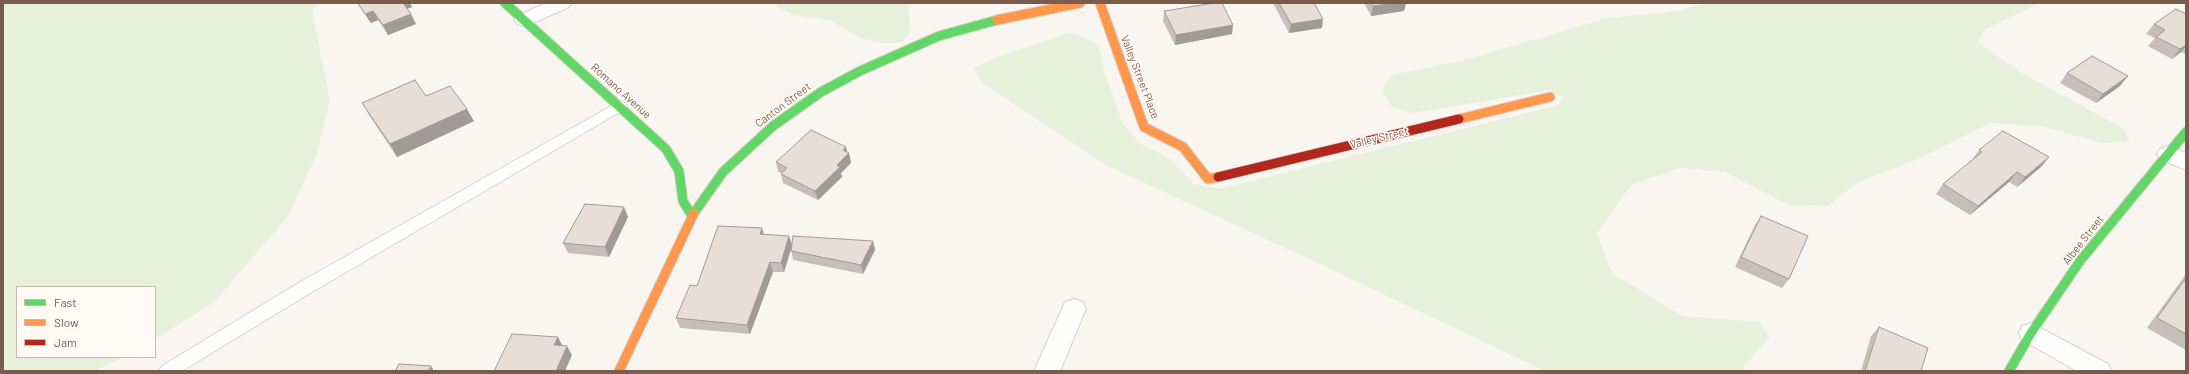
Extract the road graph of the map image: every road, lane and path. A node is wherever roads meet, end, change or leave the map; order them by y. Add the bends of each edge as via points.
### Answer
1 (505, 3) edge
2 (562, 3) edge
3 (1080, 3) edge
4 (1100, 3) edge
5 (524, 20) junction
6 (1550, 97) dead end
7 (620, 106) junction
8 (2186, 132) edge
9 (2177, 158) edge
10 (1208, 179) joint
11 (692, 216) junction
12 (1074, 309) dead end
13 (2032, 333) junction
14 (168, 371) edge
15 (619, 371) edge
16 (1047, 371) edge
17 (2009, 371) edge
18 (2100, 371) edge

1 - 5 street, Romano Avenue
2 - 5 street
3 - 11 street, Canton Street via 1021,14 939,36 873,65 821,92 773,126 723,172
4 - 10 street, Valley Street Place via 1144,127 1183,147
5 - 7 street, Romano Avenue
6 - 10 street, Valley Street
7 - 11 street, Romano Avenue via 666,149 679,171 683,201
7 - 14 lane via 301,290
8 - 9 street, Albee Street
9 - 13 street, Albee Street via 2080,261
11 - 15 street, Canton Street
12 - 16 street
13 - 17 street, Albee Street
13 - 18 street

